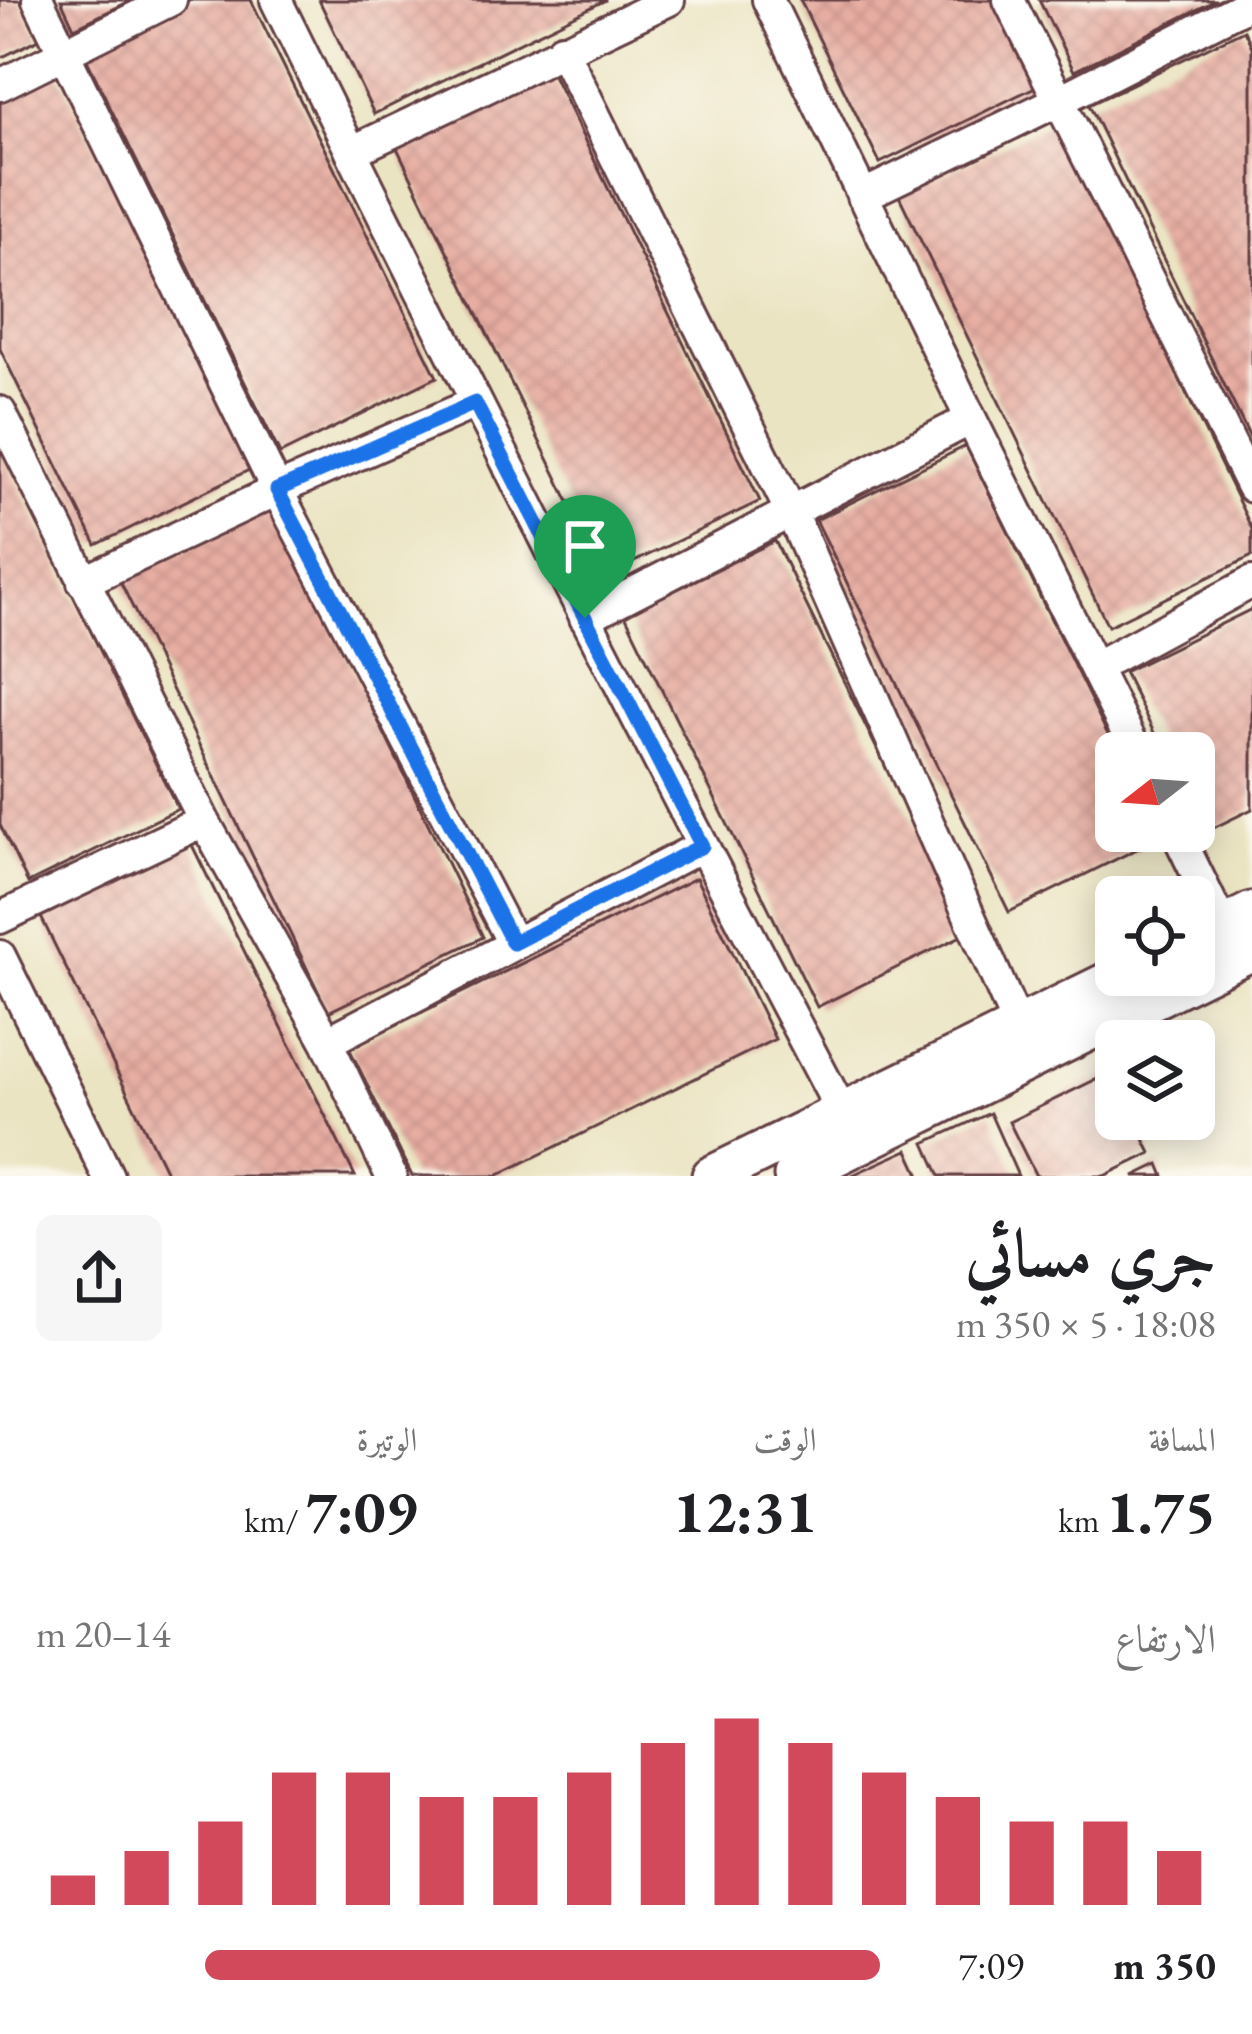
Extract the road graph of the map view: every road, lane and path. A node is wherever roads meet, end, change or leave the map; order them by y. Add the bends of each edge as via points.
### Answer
1 (38, 0) edge
2 (171, 0) edge
3 (276, 0) edge
4 (669, 0) edge
5 (768, 0) edge
6 (1009, 0) edge
7 (1252, 2) edge
8 (562, 49) junction
9 (65, 53) junction
10 (0, 85) edge
11 (1060, 100) junction
12 (351, 152) junction
13 (862, 196) junction
14 (475, 403) junction
15 (0, 412) edge
16 (971, 419) junction
17 (1252, 487) edge
18 (277, 490) junction
19 (790, 512) junction
20 (83, 582) junction
21 (1252, 582) edge
22 (585, 618) junction
23 (1095, 667) junction
24 (1127, 732) edge
25 (204, 821) junction
26 (702, 846) junction
27 (1186, 852) edge
28 (0, 918) edge
29 (1230, 932) edge
30 (513, 943) junction
31 (0, 956) edge
32 (1095, 989) edge
33 (1018, 1026) junction
34 (327, 1042) junction
35 (842, 1112) junction
36 (108, 1176) edge
37 (392, 1176) edge
38 (712, 1176) edge
39 (794, 1176) edge

1 - 9 street
2 - 9 street
3 - 12 street
4 - 8 street
5 - 13 street
6 - 11 street
7 - 11 street
8 - 12 street
8 - 19 street
9 - 10 street
9 - 18 street
11 - 13 street
11 - 17 street
12 - 14 street
13 - 16 street
14 - 18 street
14 - 22 street
15 - 20 street
16 - 19 street
16 - 23 street
18 - 20 street
18 - 30 street
19 - 22 street
19 - 33 street
20 - 25 street
21 - 23 street
22 - 26 street
23 - 24 street
25 - 28 street
25 - 34 street
26 - 30 street
26 - 35 street
27 - 29 street
29 - 39 street
30 - 34 street
31 - 36 street
32 - 33 street
33 - 35 street
34 - 37 street
35 - 38 street

